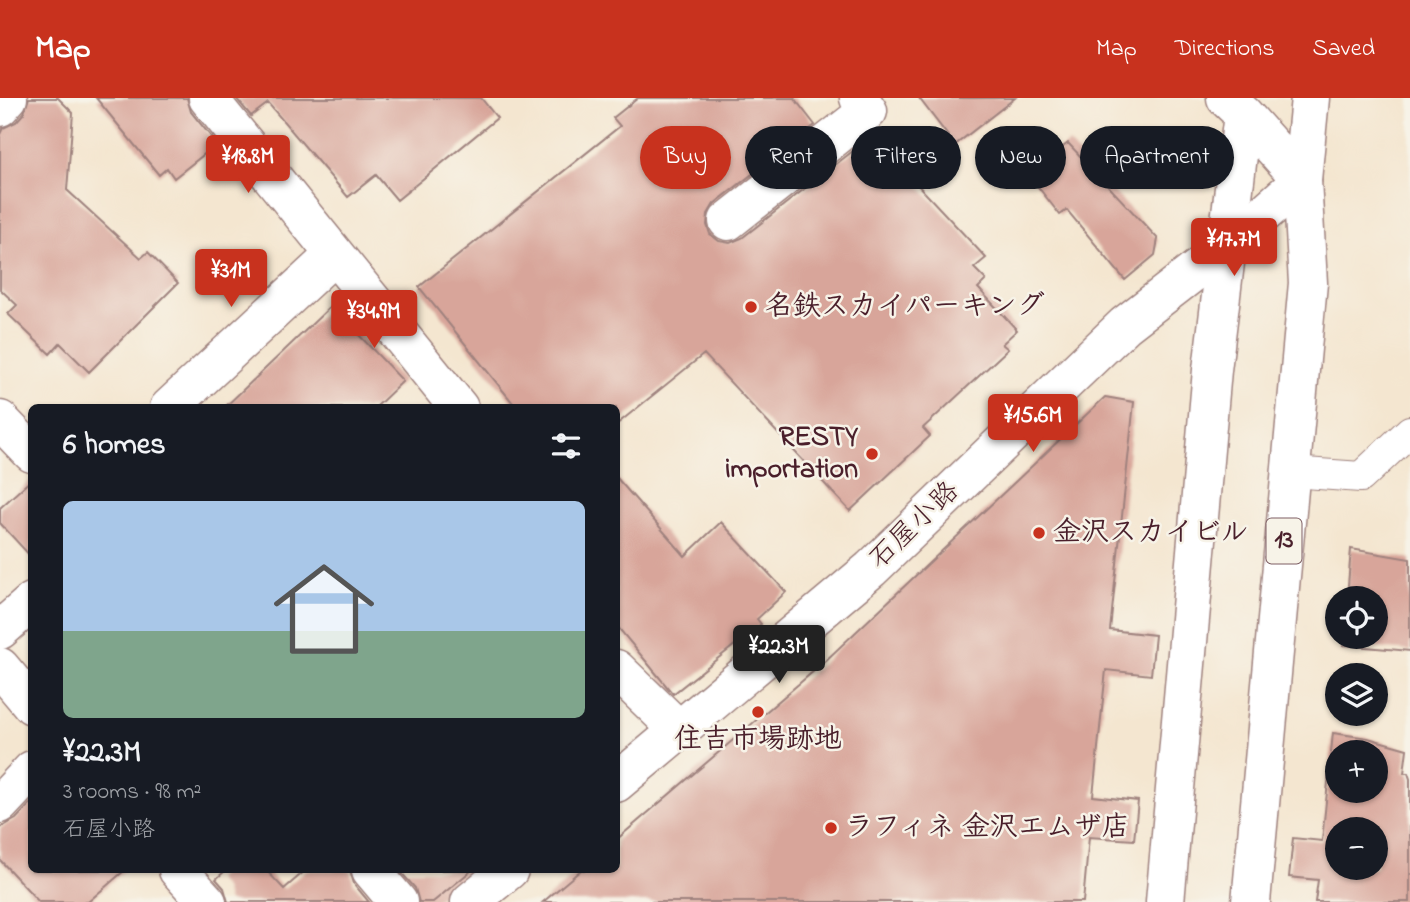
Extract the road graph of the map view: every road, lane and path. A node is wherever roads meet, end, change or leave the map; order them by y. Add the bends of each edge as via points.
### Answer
1 (9, 98) edge
2 (208, 98) edge
3 (859, 98) edge
4 (1310, 98) edge
5 (1238, 103) edge
6 (0, 107) edge
7 (1303, 180) junction
8 (728, 221) dead end
9 (1226, 247) junction
10 (334, 255) junction
11 (173, 404) edge
12 (456, 404) edge
13 (0, 420) edge
14 (1410, 431) edge
15 (28, 449) edge
16 (1291, 472) junction
17 (28, 606) edge
18 (0, 630) edge
19 (0, 667) edge
20 (620, 673) edge
21 (28, 700) edge
22 (680, 731) junction
23 (28, 774) edge
24 (620, 780) edge
25 (0, 804) edge
26 (181, 873) edge
27 (374, 873) edge
28 (505, 873) edge
29 (207, 902) edge
30 (398, 902) edge
31 (470, 902) edge
32 (1165, 902) edge
33 (1251, 902) edge

1 - 6 street
2 - 10 street
3 - 8 street via 868,111
4 - 7 street
5 - 7 street
5 - 9 street
7 - 9 street, 石屋小路
7 - 16 street, 13 via 1308,283
9 - 22 street, 石屋小路 via 1125,325 870,569
9 - 32 street
10 - 11 street
10 - 12 street
13 - 15 street
14 - 16 street via 1361,477
16 - 33 street, 13
17 - 18 street
19 - 21 street
20 - 22 street
22 - 24 street, 石屋小路
23 - 25 street
26 - 29 street
27 - 30 street
28 - 31 street

